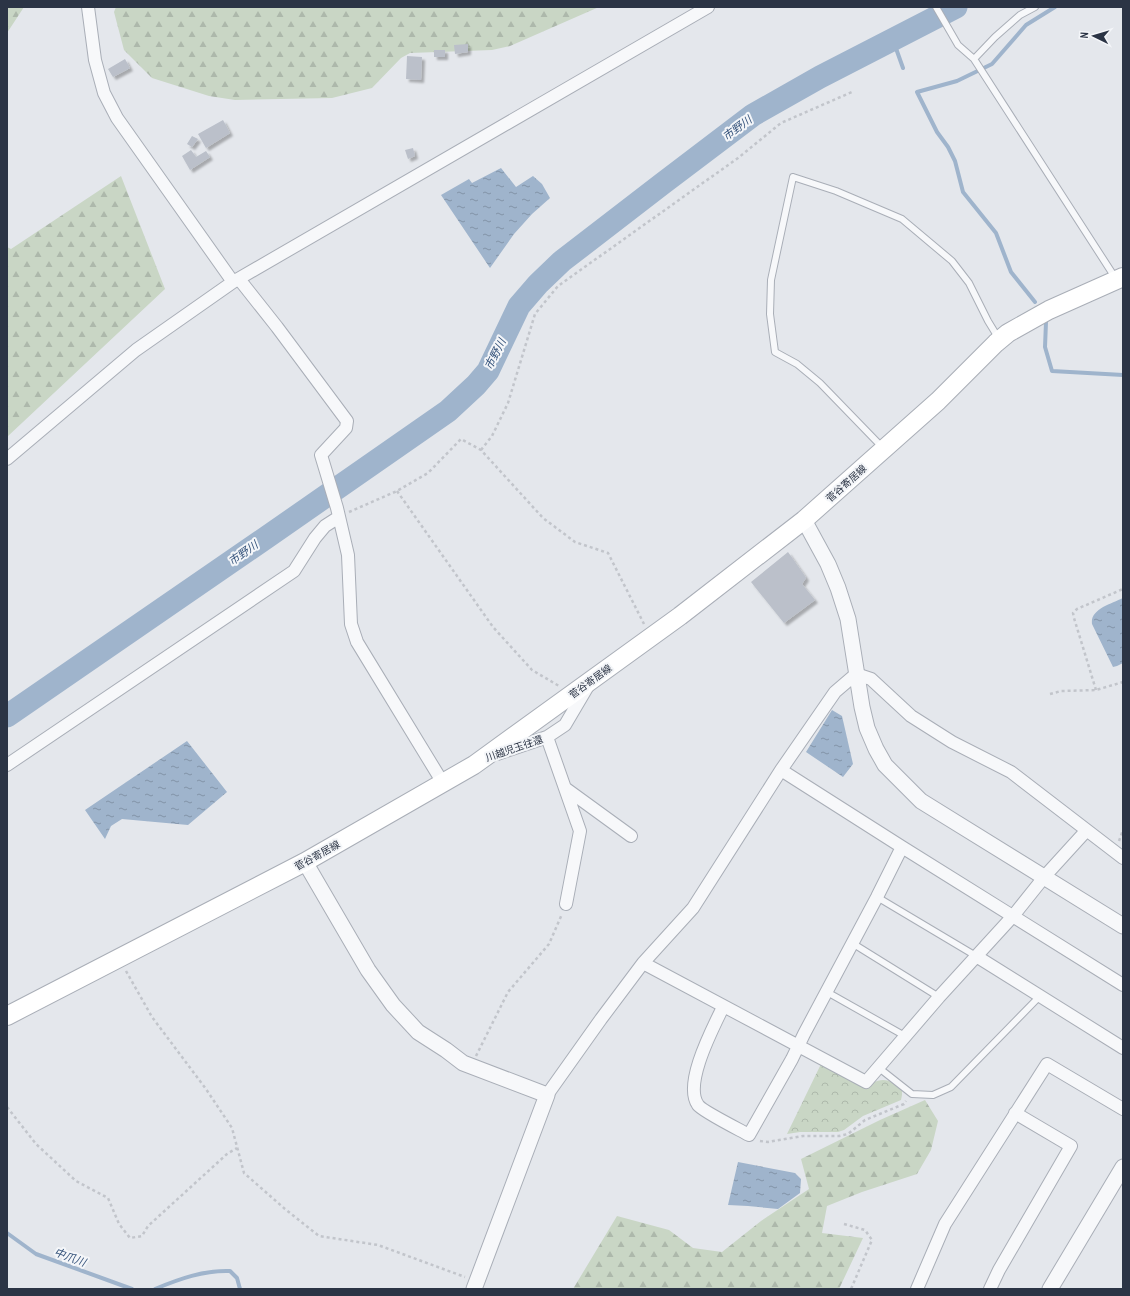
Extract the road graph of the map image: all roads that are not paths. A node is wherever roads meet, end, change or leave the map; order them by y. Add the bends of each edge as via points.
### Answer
1 (88, 7) edge
2 (708, 7) edge
3 (936, 7) edge
4 (1035, 7) edge
5 (974, 59) junction
6 (1120, 279) edge
7 (236, 281) junction
8 (999, 340) junction
9 (884, 449) junction
10 (7, 459) edge
11 (338, 512) junction
12 (804, 520) junction
13 (856, 674) junction
14 (591, 680) junction
15 (547, 737) junction
16 (480, 760) junction
17 (7, 766) edge
18 (781, 770) junction
19 (443, 783) junction
20 (565, 788) junction
21 (1086, 831) junction
22 (631, 836) dead end
23 (902, 848) junction
24 (1123, 858) edge
25 (306, 862) junction
26 (1045, 876) junction
27 (877, 897) junction
28 (566, 904) road end
29 (1013, 916) junction
30 (1123, 926) edge
31 (852, 943) junction
32 (976, 956) junction
33 (643, 964) junction
34 (1123, 985) edge
35 (827, 992) junction
36 (1040, 996) junction
37 (939, 997) junction
38 (723, 1006) junction
39 (7, 1016) edge
40 (905, 1036) junction
41 (798, 1046) junction
42 (1123, 1048) edge
43 (879, 1068) junction
44 (547, 1095) junction
45 (1123, 1109) edge
46 (1015, 1113) junction
47 (1123, 1167) edge
48 (475, 1285) edge
49 (917, 1289) edge
50 (990, 1289) edge
51 (1050, 1289) edge

1 - 7 street via 95,60 104,93 117,118
2 - 7 street
3 - 5 lane via 958,45
4 - 5 lane via 1020,15
5 - 6 lane
6 - 8 main road, 菅谷寄居線 via 1049,310
7 - 10 street via 136,350
7 - 11 street via 277,327 347,421 346,428 321,456
8 - 9 main road, 菅谷寄居線 via 938,401
8 - 9 lane via 968,283 952,261 902,219 836,191 793,177 771,280 770,314 775,352 797,364 820,384
9 - 12 main road, 菅谷寄居線
11 - 17 street via 315,538 294,571
11 - 19 street via 348,555 351,624 357,642
12 - 13 street via 838,588 848,619
12 - 14 main road, 菅谷寄居線 via 680,616
13 - 18 street via 835,692
13 - 21 street via 871,678 911,716 952,742 1011,772
13 - 26 street via 867,728 886,765 921,801
14 - 15 street, 川越児玉往還 via 565,725
14 - 16 main road, 菅谷寄居線
15 - 16 street, 川越児玉往還
15 - 20 street
16 - 19 main road, 菅谷寄居線
18 - 23 street
18 - 33 street via 693,908
19 - 25 main road, 菅谷寄居線
20 - 22 street
20 - 28 street via 580,831
21 - 24 street
21 - 26 street
23 - 27 street
23 - 29 street
25 - 39 main road, 菅谷寄居線
25 - 44 street via 368,970 393,1005 418,1032 463,1063
26 - 29 street
26 - 30 street
27 - 31 street
27 - 32 lane
29 - 32 street
29 - 34 street
31 - 35 street
31 - 37 lane
32 - 36 street
32 - 37 street
33 - 38 street
33 - 44 street
35 - 40 lane
35 - 41 street
36 - 42 street
36 - 43 lane via 950,1087 933,1095 912,1094
37 - 40 street
38 - 41 street
38 - 41 street via 702,1053 693,1086 694,1098 699,1106 749,1135
40 - 43 street
41 - 43 street via 866,1082
44 - 48 street
45 - 46 street via 1047,1064
46 - 49 street via 945,1224
46 - 50 street via 1071,1146
47 - 51 street

